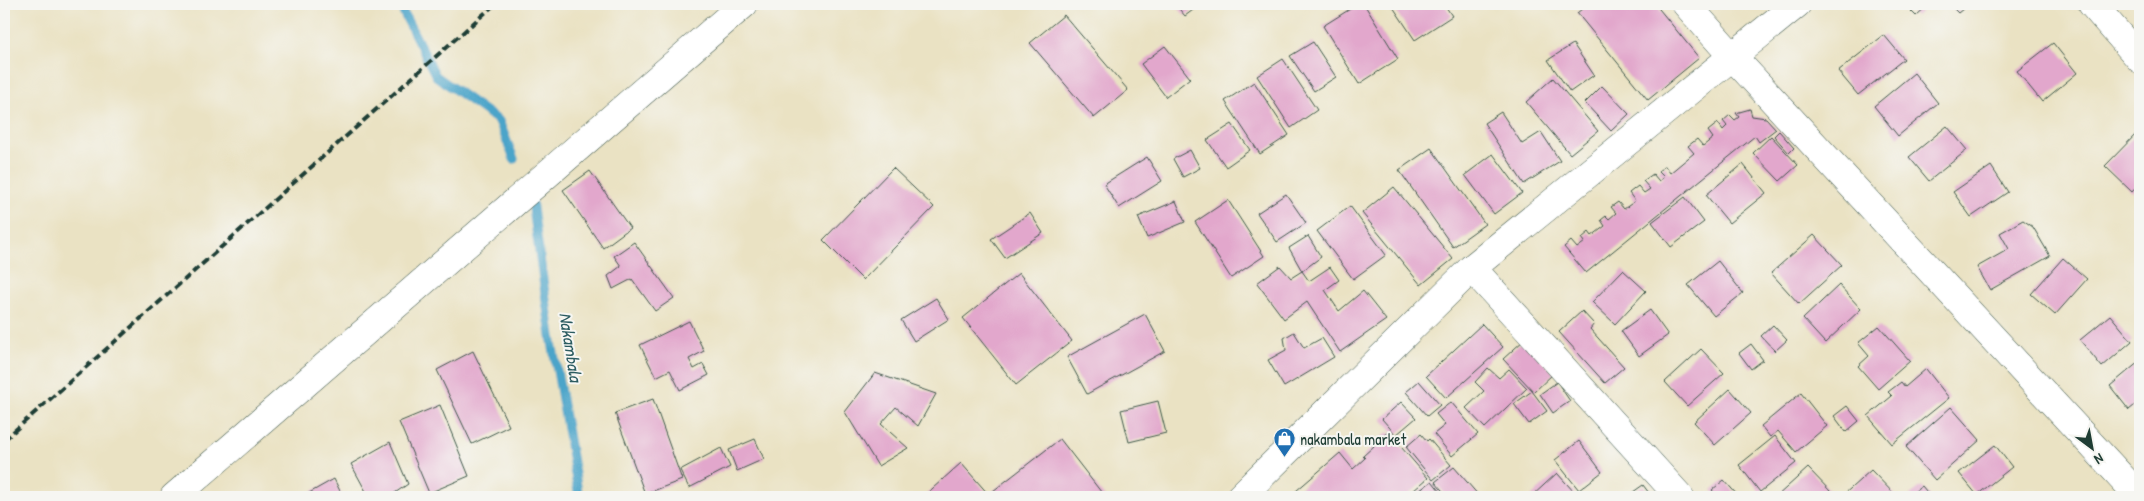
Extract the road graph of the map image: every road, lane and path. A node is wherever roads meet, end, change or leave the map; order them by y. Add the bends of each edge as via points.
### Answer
1 (744, 4) edge
2 (1686, 4) edge
3 (1797, 4) edge
4 (2092, 4) edge
5 (1733, 57) junction
6 (2140, 59) edge
7 (1472, 268) junction
8 (174, 497) edge
9 (1240, 497) edge
10 (1680, 497) edge
11 (2140, 497) edge

1 - 8 street
2 - 5 street
3 - 5 street
4 - 6 street
5 - 7 street
5 - 11 street
7 - 9 street
7 - 10 street

